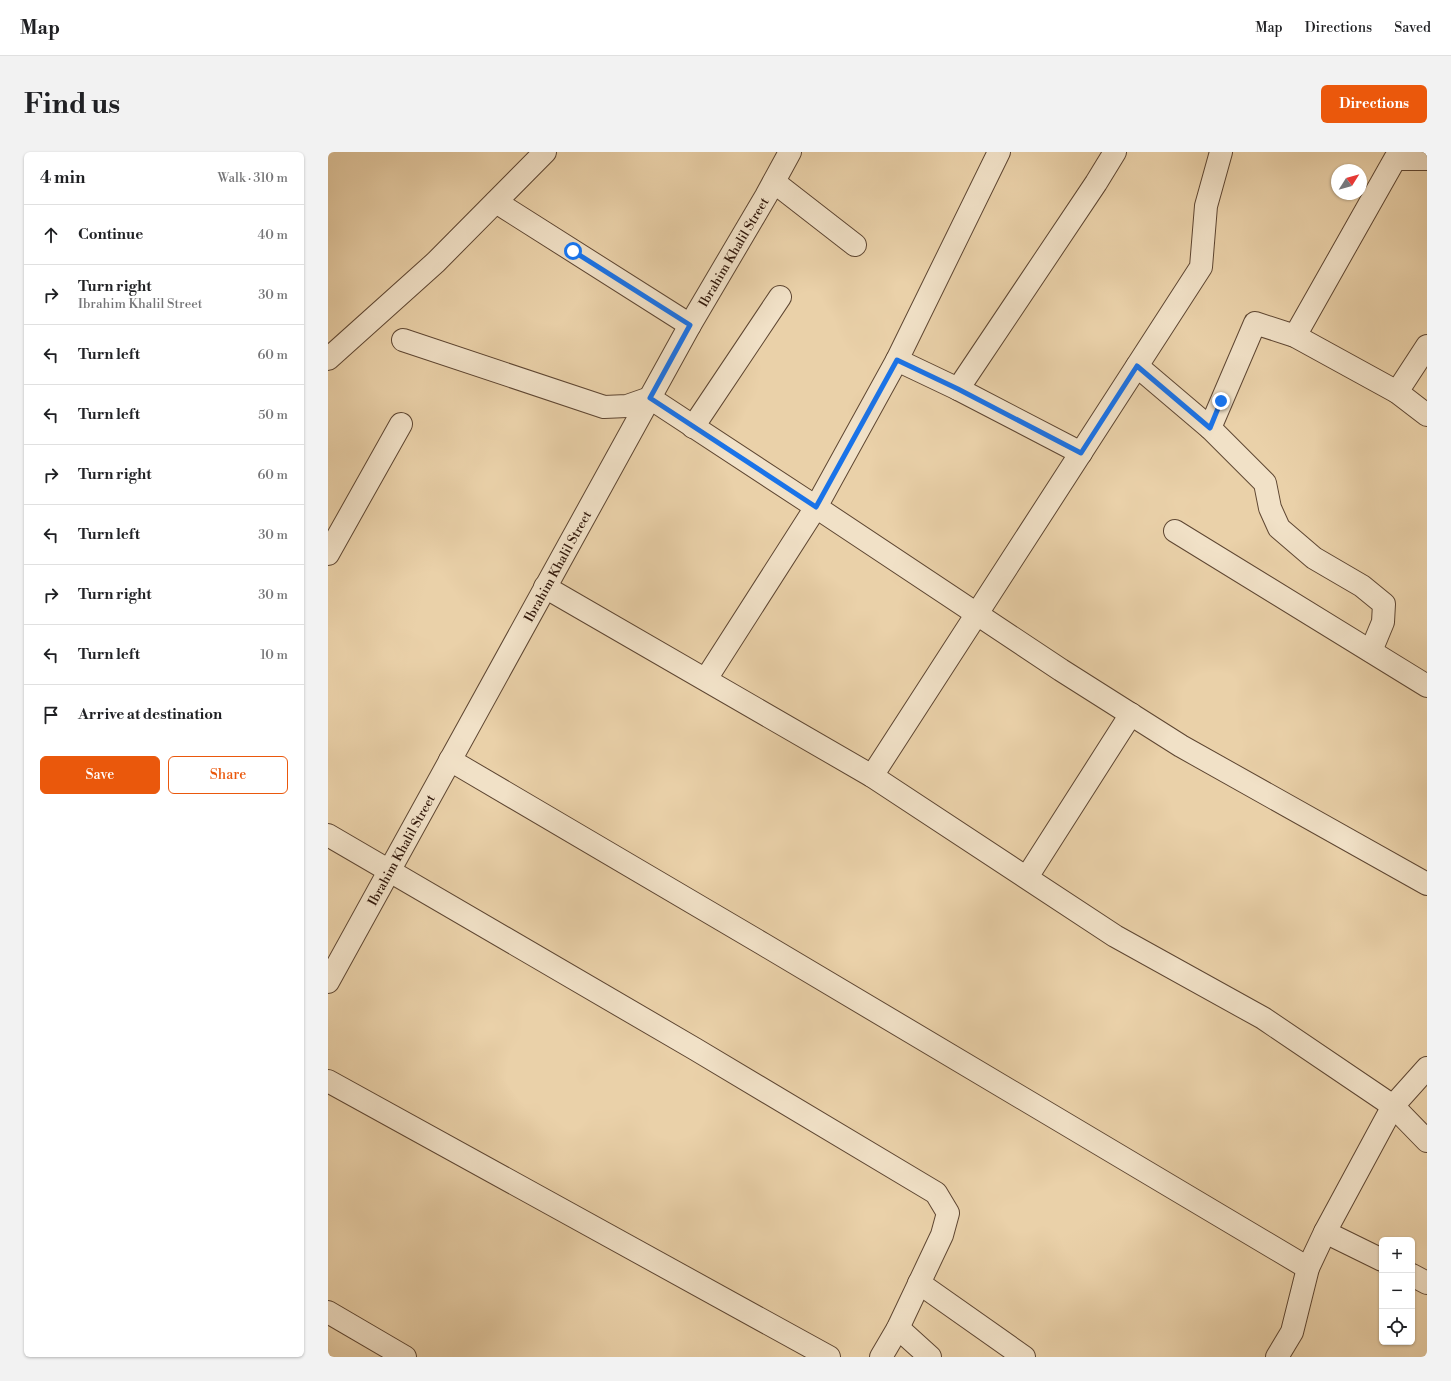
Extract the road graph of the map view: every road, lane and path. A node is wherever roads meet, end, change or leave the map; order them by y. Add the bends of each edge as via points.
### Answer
1 (545, 152) edge
2 (790, 152) edge
3 (999, 152) edge
4 (1115, 152) edge
5 (1221, 152) edge
6 (1427, 159) edge
7 (774, 182) junction
8 (496, 202) junction
9 (855, 245) dead end
10 (780, 298) dead end
11 (690, 325) junction
12 (1295, 336) junction
13 (403, 340) dead end
14 (1427, 346) edge
15 (328, 359) edge
16 (897, 360) junction
17 (1137, 366) junction
18 (958, 389) junction
19 (1397, 392) junction
20 (650, 398) junction
21 (1427, 415) edge
22 (401, 424) dead end
23 (693, 427) junction
24 (1210, 428) junction
25 (1081, 453) junction
26 (816, 507) junction
27 (1175, 531) dead end
28 (328, 554) edge
29 (545, 587) junction
30 (977, 613) junction
31 (1371, 651) junction
32 (706, 679) junction
33 (1427, 686) edge
34 (1130, 714) junction
35 (450, 760) junction
36 (872, 776) junction
37 (328, 835) edge
38 (389, 871) junction
39 (1027, 877) junction
40 (1427, 884) edge
41 (328, 982) edge
42 (1427, 1068) edge
43 (328, 1081) edge
44 (1393, 1106) junction
45 (1427, 1140) edge
46 (1325, 1232) junction
47 (1379, 1259) edge
48 (1308, 1268) junction
49 (1415, 1277) edge
50 (919, 1283) junction
51 (1427, 1283) edge
52 (328, 1312) edge
53 (898, 1328) junction
54 (405, 1357) edge
55 (829, 1357) edge
56 (881, 1357) edge
57 (930, 1357) edge
58 (1024, 1357) edge
59 (1277, 1357) edge

1 - 8 street
2 - 7 street, Ibrahim Khalil Street
3 - 16 street
4 - 18 street
5 - 17 street via 1206,206 1201,267
6 - 12 street via 1395,159
7 - 9 street
7 - 11 street, Ibrahim Khalil Street
8 - 11 street
8 - 15 street via 436,262
10 - 23 street
11 - 20 street, Ibrahim Khalil Street
12 - 19 street
12 - 24 street via 1254,323
13 - 20 street via 604,407 627,406
14 - 19 street
16 - 18 street
16 - 26 street
17 - 24 street
17 - 25 street
18 - 25 street
19 - 21 street
20 - 23 street
20 - 29 street, Ibrahim Khalil Street
22 - 28 street
23 - 26 street
24 - 31 street via 1265,483 1270,508 1279,528 1314,558 1362,586 1384,604 1383,622
25 - 30 street
26 - 30 street
26 - 32 street
27 - 31 street
29 - 32 street
29 - 35 street, Ibrahim Khalil Street
30 - 34 street
30 - 36 street
31 - 33 street
32 - 36 street
34 - 39 street
34 - 40 street via 1181,746
35 - 38 street, Ibrahim Khalil Street
35 - 48 street
36 - 39 street
37 - 38 street
38 - 41 street, Ibrahim Khalil Street
38 - 50 street via 936,1193 948,1214 942,1235
39 - 44 street via 1115,936 1263,1018
42 - 44 street
43 - 55 street
44 - 45 street
44 - 46 street
46 - 47 street
46 - 48 street
48 - 59 street via 1292,1332
49 - 51 street
50 - 53 street
50 - 58 street
52 - 54 street
53 - 56 street
53 - 57 street

